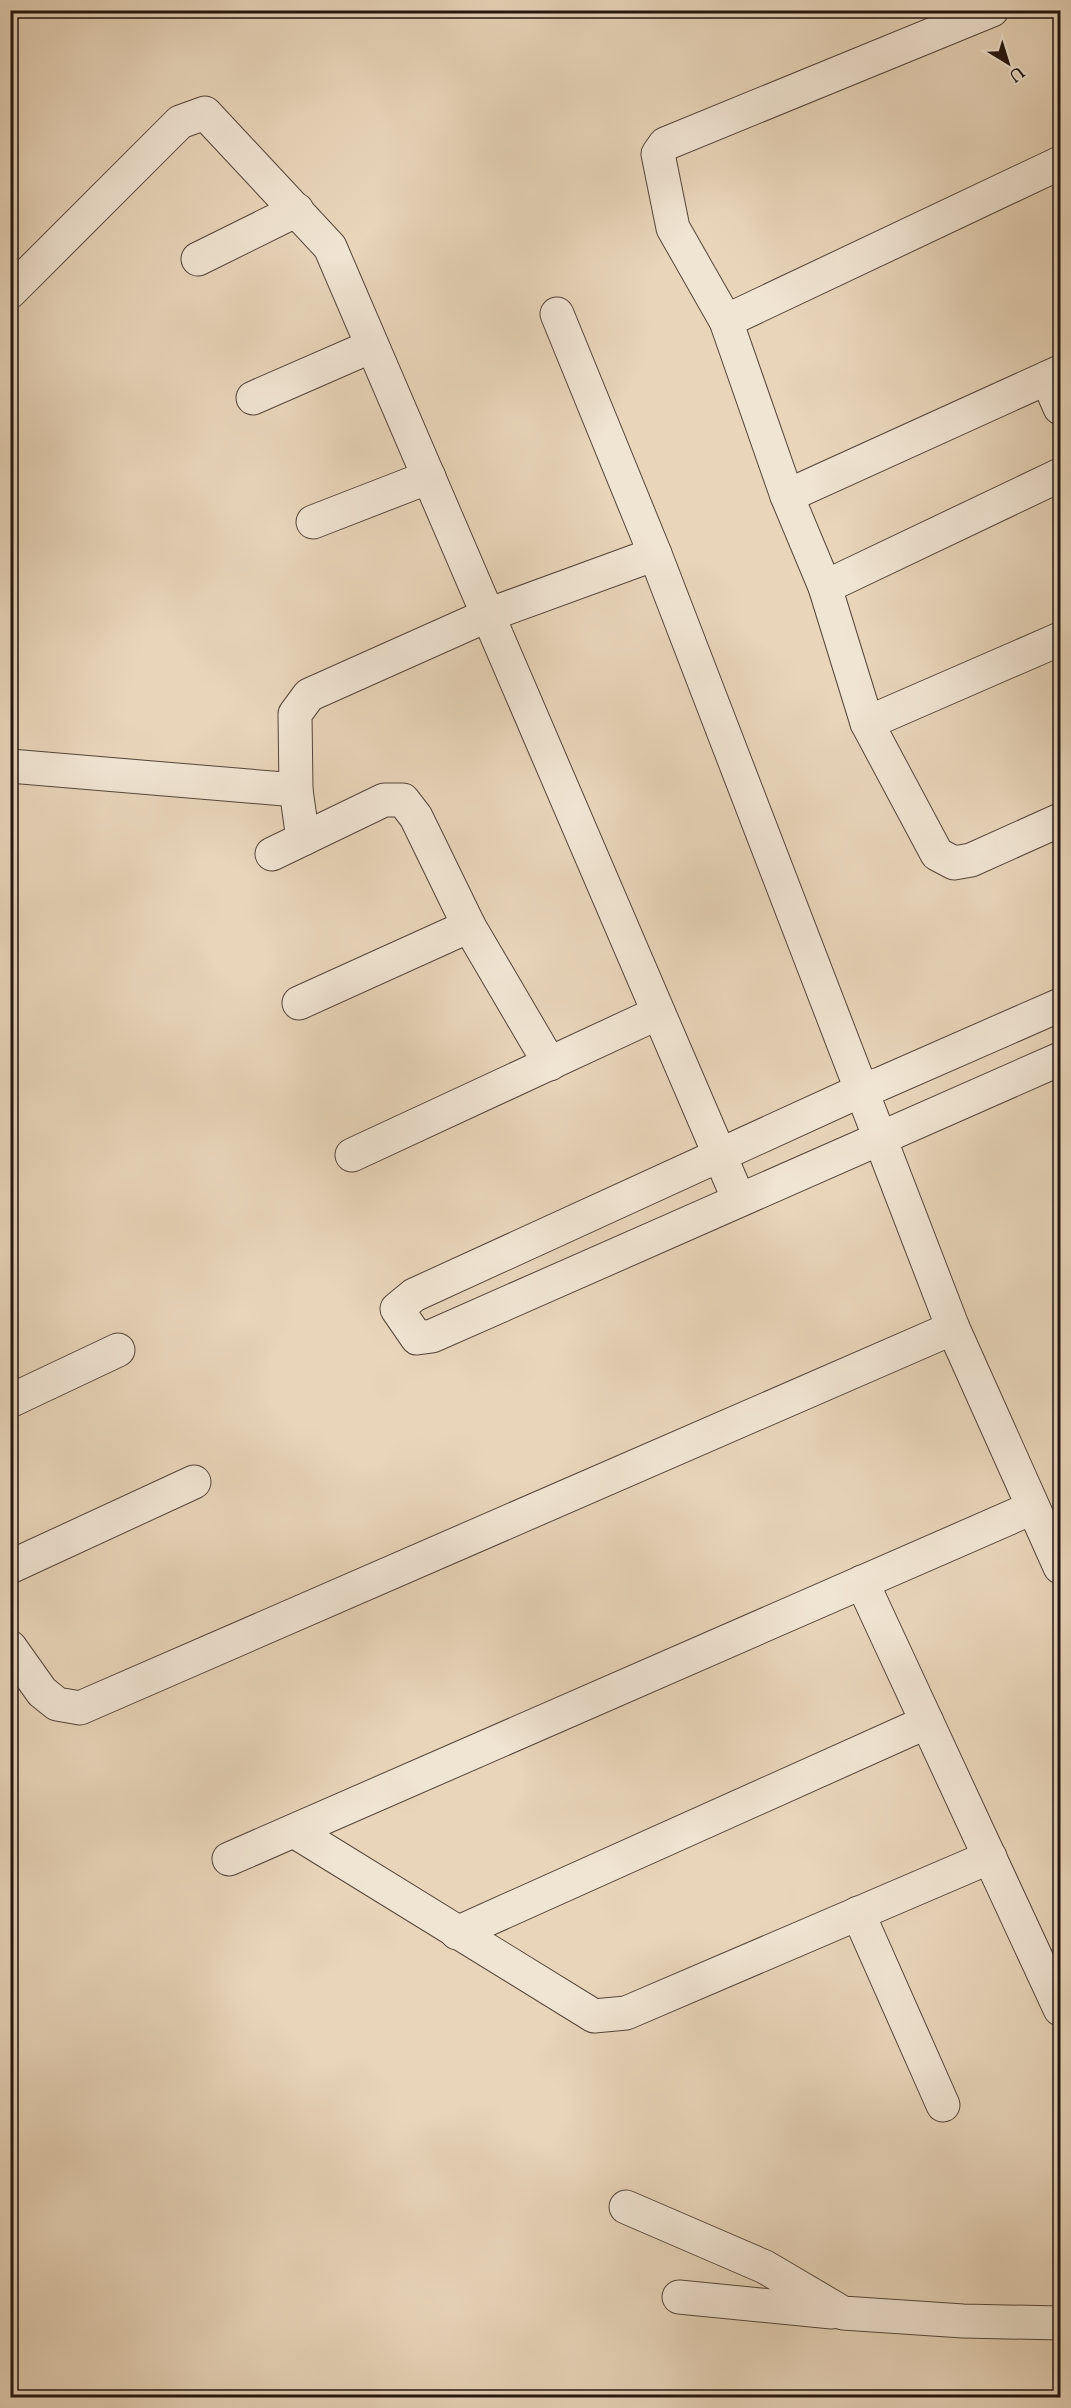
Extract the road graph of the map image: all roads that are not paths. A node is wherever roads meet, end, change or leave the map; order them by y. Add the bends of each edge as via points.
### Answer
1 (992, 10) edge
2 (1060, 163) edge
3 (297, 210) junction
4 (198, 260) dead end
5 (10, 292) edge
6 (557, 314) dead end
7 (726, 321) junction
8 (372, 346) junction
9 (1054, 375) edge
10 (253, 398) dead end
11 (1060, 408) edge
12 (1060, 475) edge
13 (429, 477) junction
14 (787, 496) junction
15 (312, 522) dead end
16 (655, 554) junction
17 (825, 587) junction
18 (488, 615) junction
19 (1060, 639) edge
20 (867, 723) junction
21 (10, 766) edge
22 (296, 790) junction
23 (1060, 819) edge
24 (303, 839) junction
25 (272, 854) dead end
26 (469, 926) junction
27 (299, 1003) dead end
28 (1060, 1005) edge
29 (658, 1013) junction
30 (1060, 1059) edge
31 (550, 1064) junction
32 (862, 1090) junction
33 (880, 1137) junction
34 (352, 1155) dead end
35 (721, 1156) junction
36 (739, 1200) junction
37 (953, 1328) junction
38 (118, 1350) dead end
39 (14, 1391) edge
40 (194, 1482) dead end
41 (1032, 1508) junction
42 (10, 1567) edge
43 (1060, 1567) edge
44 (862, 1582) junction
45 (10, 1647) edge
46 (927, 1722) junction
47 (294, 1831) junction
48 (990, 1857) junction
49 (229, 1859) dead end
50 (858, 1913) junction
51 (457, 1933) junction
52 (1060, 2009) edge
53 (943, 2105) dead end
54 (626, 2207) dead end
55 (679, 2297) dead end
56 (843, 2313) junction
57 (1060, 2323) edge

1 - 7 street via 665,144 658,154 673,228
2 - 7 street
3 - 4 street
3 - 5 street via 205,113 180,122
3 - 8 street via 330,247
6 - 16 street
7 - 14 street
8 - 10 street
8 - 13 street
9 - 11 street
9 - 14 street
12 - 17 street
13 - 15 street
13 - 18 street
14 - 17 street
16 - 18 street
16 - 32 street
17 - 20 street
18 - 22 street via 309,695 295,714
18 - 29 street
19 - 20 street
20 - 23 street via 936,854 954,862 971,860
21 - 22 street
22 - 24 street
24 - 25 street
24 - 26 street via 384,800 403,800 416,817
26 - 27 street
26 - 31 street
28 - 32 street
29 - 31 street
29 - 35 street
30 - 33 street
31 - 34 street
32 - 33 street
32 - 35 street
33 - 36 street
33 - 37 street
35 - 36 street
35 - 36 street via 414,1295 397,1309 417,1338 432,1336
37 - 41 street
37 - 45 street via 80,1708 57,1704 42,1692
38 - 39 street
40 - 42 street
41 - 43 street
41 - 44 street
44 - 46 street
44 - 47 street
46 - 48 street
46 - 51 street
47 - 49 street
47 - 51 street
48 - 50 street
48 - 52 street
50 - 51 street via 626,2013 594,2016
50 - 53 street
54 - 56 street via 765,2267
55 - 56 street
56 - 57 street

